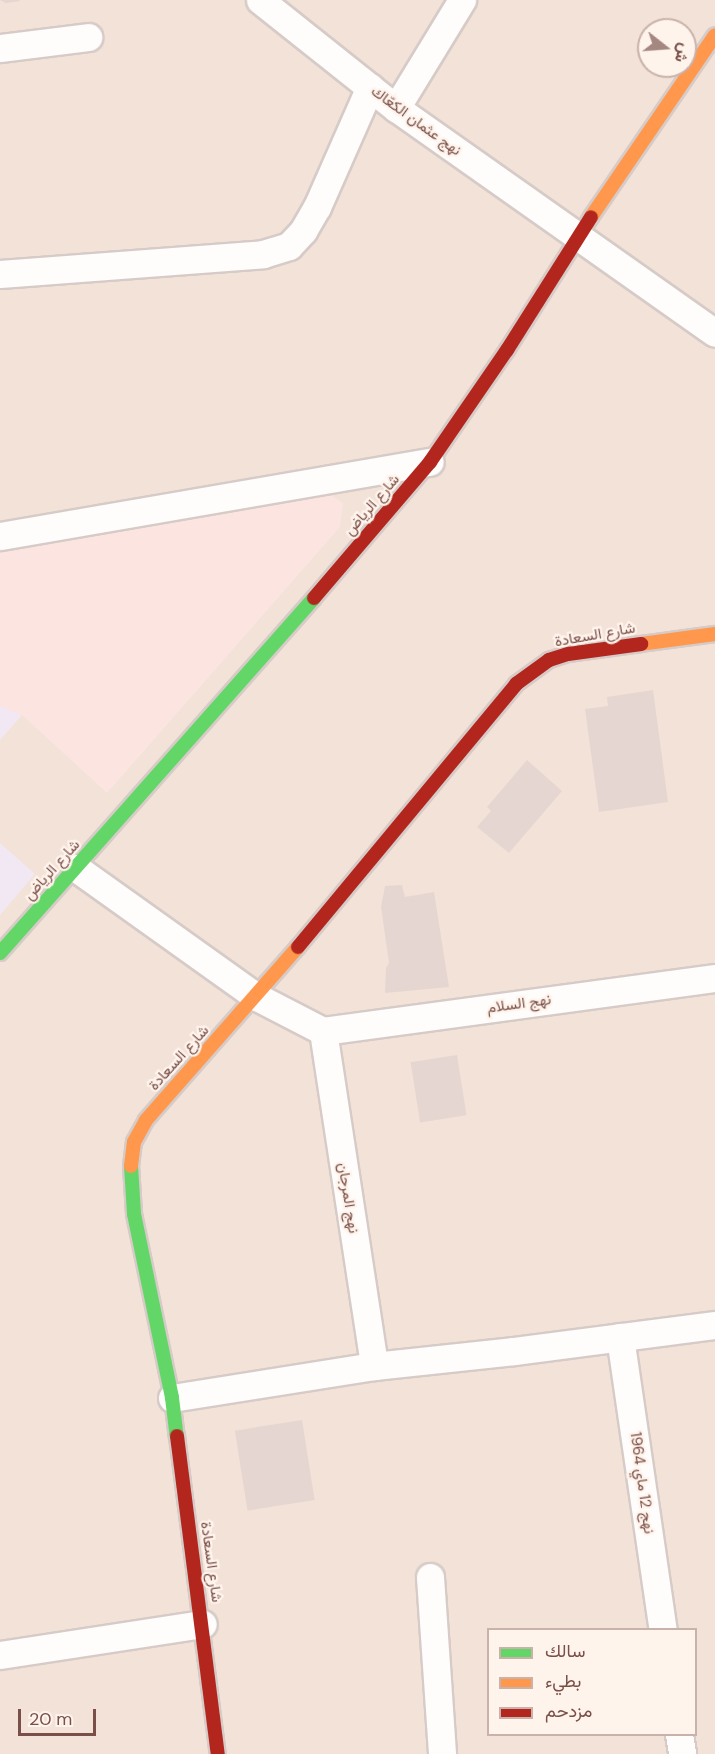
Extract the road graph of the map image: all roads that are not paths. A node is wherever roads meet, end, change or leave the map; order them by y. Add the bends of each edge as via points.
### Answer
1 (260, 0) edge
2 (462, 0) edge
3 (715, 35) edge
4 (88, 37) dead end
5 (0, 48) edge
6 (370, 87) junction
7 (396, 108) junction
8 (578, 236) junction
9 (0, 274) edge
10 (715, 333) edge
11 (430, 462) junction
12 (0, 536) edge
13 (715, 634) edge
14 (76, 868) junction
15 (0, 953) edge
16 (715, 978) edge
17 (257, 997) junction
18 (323, 1031) junction
19 (715, 1325) edge
20 (620, 1337) junction
21 (374, 1366) junction
22 (172, 1398) junction
23 (430, 1577) dead end
24 (203, 1624) junction
25 (663, 1628) edge
26 (0, 1655) edge
27 (679, 1736) edge
28 (218, 1754) edge
29 (442, 1754) edge
30 (682, 1754) edge

1 - 6 street, نهج عثمان الكعّاك
2 - 7 street
3 - 8 street, شارع الرياض
4 - 5 street
6 - 7 street, نهج عثمان الكعّاك
6 - 9 street via 317,207 289,246 263,254
7 - 8 street, نهج عثمان الكعّاك
8 - 10 street, نهج عثمان الكعّاك
8 - 11 street, شارع الرياض via 507,350
11 - 12 street
11 - 14 street, شارع الرياض
13 - 17 street, شارع السعادة via 568,654 531,671 516,684
14 - 15 street, شارع الرياض
14 - 17 street
16 - 18 street, نهج السلام
17 - 18 street
17 - 22 street, شارع السعادة via 146,1120 134,1142 134,1214
18 - 21 street, نهج المرجان
19 - 20 street
20 - 21 street
20 - 25 street, نهج 12 ماي 1964
21 - 22 street
22 - 24 street, شارع السعادة
23 - 29 street
24 - 26 street
24 - 28 street, شارع السعادة
27 - 30 street

